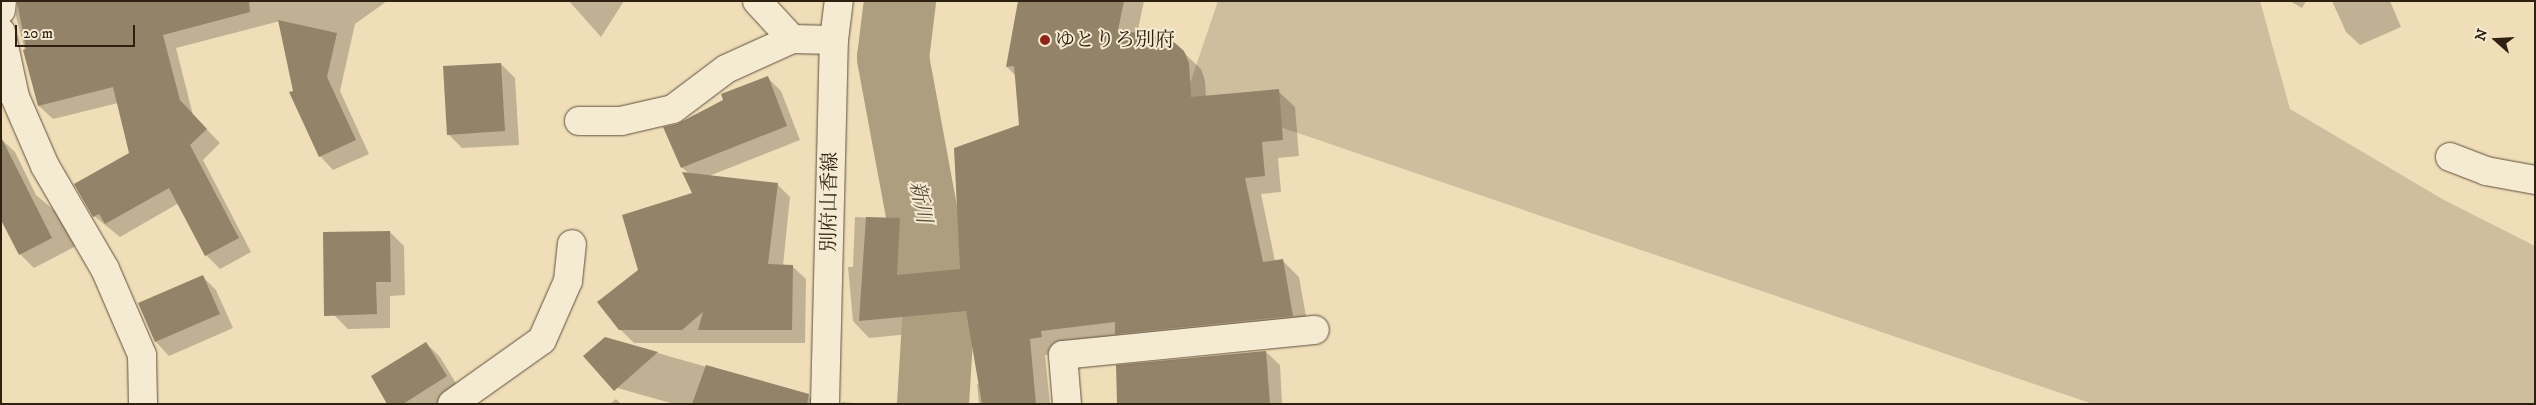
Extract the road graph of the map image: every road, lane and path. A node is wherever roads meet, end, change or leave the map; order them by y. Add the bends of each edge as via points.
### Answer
1 (2, 1) edge
2 (757, 1) edge
3 (839, 1) edge
4 (1, 10) edge
5 (1, 32) edge
6 (792, 39) junction
7 (834, 40) junction
8 (579, 121) dead end
9 (2450, 157) dead end
10 (2535, 180) edge
11 (572, 244) dead end
12 (1316, 330) dead end
13 (143, 404) edge
14 (452, 404) edge
15 (825, 404) edge
16 (1067, 404) edge

1 - 4 street
2 - 6 street
3 - 7 street, 別府山香線
5 - 13 street via 15,96 46,166 105,269 142,355
6 - 7 street
6 - 8 street via 726,69 673,109 621,121
7 - 15 street, 別府山香線
9 - 10 street via 2486,171
11 - 14 street via 568,281 542,340
12 - 16 street via 1063,355

